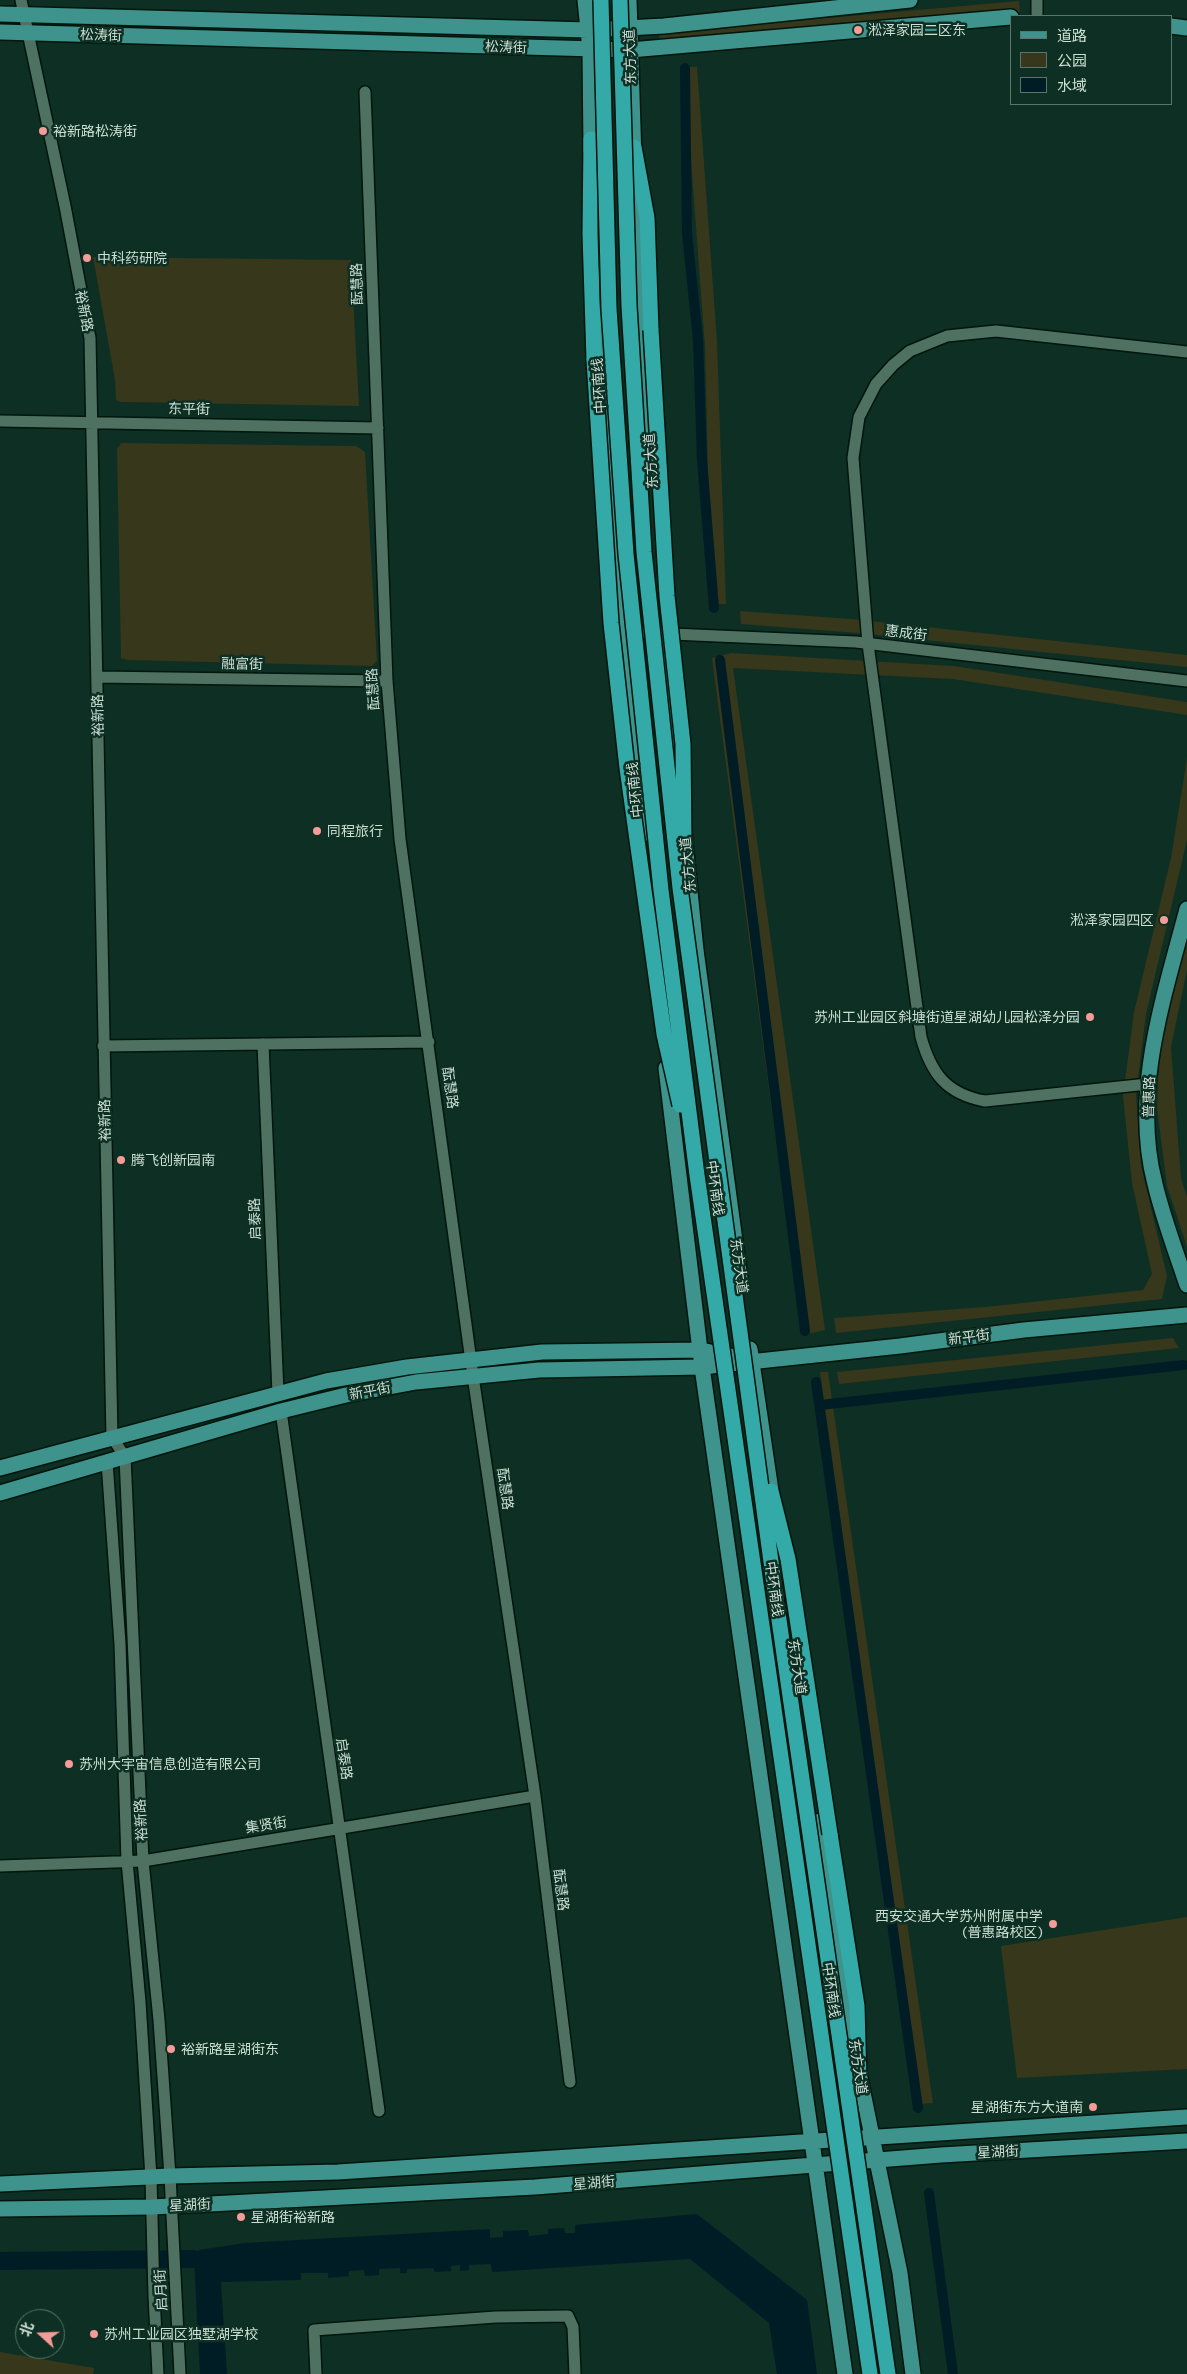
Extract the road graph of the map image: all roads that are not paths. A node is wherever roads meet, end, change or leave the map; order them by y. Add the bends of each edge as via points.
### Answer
1 (21, 0) edge
2 (585, 0) edge
3 (601, 0) edge
4 (620, 0) edge
5 (629, 0) edge
6 (910, 0) edge
7 (1037, 0) edge
8 (0, 14) edge
9 (24, 15) junction
10 (1037, 15) edge
11 (1010, 17) edge
12 (1172, 26) edge
13 (629, 28) junction
14 (1187, 28) edge
15 (588, 30) junction
16 (0, 32) edge
17 (28, 33) junction
18 (590, 50) junction
19 (630, 50) junction
20 (365, 92) dead end
21 (591, 140) junction
22 (634, 147) junction
23 (1187, 352) edge
24 (0, 421) edge
25 (90, 422) junction
26 (378, 428) junction
27 (621, 632) junction
28 (663, 632) junction
29 (868, 644) junction
30 (97, 676) junction
31 (387, 681) junction
32 (1187, 681) edge
33 (1187, 909) edge
34 (685, 930) junction
35 (429, 1042) junction
36 (263, 1044) junction
37 (103, 1046) junction
38 (1148, 1084) junction
39 (697, 1174) junction
40 (1187, 1285) edge
41 (1187, 1315) edge
42 (701, 1350) junction
43 (471, 1359) junction
44 (751, 1360) junction
45 (702, 1367) junction
46 (473, 1376) junction
47 (278, 1393) junction
48 (281, 1412) junction
49 (754, 1424) junction
50 (112, 1437) junction
51 (125, 1457) junction
52 (108, 1462) junction
53 (0, 1468) edge
54 (0, 1493) edge
55 (535, 1796) junction
56 (338, 1828) junction
57 (143, 1860) junction
58 (127, 1861) junction
59 (0, 1866) edge
60 (859, 2080) junction
61 (570, 2082) dead end
62 (379, 2111) dead end
63 (1187, 2117) edge
64 (871, 2136) junction
65 (811, 2140) junction
66 (1187, 2141) edge
67 (878, 2161) junction
68 (815, 2164) junction
69 (170, 2176) junction
70 (151, 2178) junction
71 (0, 2184) edge
72 (172, 2206) junction
73 (152, 2207) junction
74 (0, 2209) edge
75 (158, 2374) edge
76 (180, 2374) edge
77 (316, 2374) edge
78 (575, 2374) edge
79 (845, 2374) edge
80 (870, 2374) edge
81 (888, 2374) edge
82 (913, 2374) edge

1 - 9 street, 裕新路
2 - 15 main road
3 - 39 highway, 中环南线, bridge via 610,309 626,554 661,890
4 - 34 highway, 中环南线, bridge via 629,306 644,552
5 - 13 main road, 东方大道
6 - 13 main road, 松涛街
7 - 10 street
8 - 9 main road, 松涛街
9 - 15 main road, 松涛街
9 - 17 street, 裕新路
11 - 19 main road, 松涛街
12 - 14 main road
13 - 15 main road, 松涛街
13 - 19 main road, 东方大道
15 - 18 main road
16 - 17 main road, 松涛街
17 - 18 main road, 松涛街
17 - 25 street, 裕新路 via 90,338
18 - 19 main road, 松涛街
18 - 21 main road
19 - 22 main road, 东方大道
20 - 26 street, 酝慧路
21 - 27 main road via 604,405
21 - 39 highway, bridge via 594,360 611,623 626,768 664,1034
22 - 28 main road, 东方大道
22 - 34 highway, bridge via 647,218 650,330 667,596 683,744
23 - 29 street via 985,331 933,341 893,365 876,384 864,405 854,445
24 - 25 street, 东平街
25 - 26 street, 东平街
25 - 30 street, 裕新路
26 - 31 street, 酝慧路
27 - 28 street, 惠成街
27 - 42 main road via 674,1149
28 - 29 street, 惠成街
28 - 44 main road, 东方大道 via 696,950
29 - 32 street, 惠成街
29 - 38 street via 921,1037 934,1072 962,1095 985,1101
30 - 31 street, 融富街
30 - 37 street, 裕新路
31 - 35 street, 酝慧路 via 400,839
33 - 38 main road, 普惠路 via 1154,1038
34 - 49 highway, 中环南线, bridge
35 - 36 street
35 - 43 street, 酝慧路
36 - 37 street
36 - 47 street, 启泰路
37 - 50 street, 裕新路
38 - 40 main road, 普惠路 via 1148,1136 1154,1183
39 - 80 highway, 中环南线, bridge
41 - 44 main road, 新平街
42 - 43 main road, 新平街 via 542,1352
42 - 44 main road, 新平街
42 - 45 main road
43 - 46 street, 酝慧路
43 - 47 main road, 新平街 via 326,1381
44 - 45 main road, 新平街
44 - 60 main road, 东方大道
45 - 46 main road, 新平街 via 539,1370
45 - 65 main road
46 - 48 main road, 新平街 via 346,1395
46 - 55 street, 酝慧路
47 - 50 main road, 新平街
48 - 51 main road, 新平街
48 - 56 street, 启泰路
49 - 60 highway, bridge via 788,1559 857,2006
49 - 81 highway, 中环南线, bridge
50 - 51 street
50 - 52 main road, 裕新路
50 - 53 main road, 新平街
51 - 52 main road, 新平街
51 - 57 street, 裕新路
52 - 54 main road, 新平街
52 - 58 street, 裕新路 via 120,1644
55 - 56 street, 集贤街
55 - 61 street, 酝慧路
56 - 57 street, 集贤街
56 - 62 street, 启泰路
57 - 58 street, 集贤街
57 - 69 street, 裕新路
58 - 59 street, 集贤街
58 - 70 street, 裕新路
60 - 64 main road, 东方大道
63 - 64 main road, 星湖街
64 - 65 main road, 星湖街
64 - 67 main road, 东方大道
65 - 68 main road
65 - 69 main road, 星湖街 via 338,2172
66 - 67 main road, 星湖街
67 - 68 main road, 星湖街
67 - 82 main road, 东方大道 via 900,2272
68 - 72 main road, 星湖街 via 536,2187
68 - 79 main road
69 - 70 main road, 星湖街
69 - 72 street, 裕新路
70 - 71 main road, 星湖街
70 - 73 street, 裕新路
72 - 73 main road, 星湖街
72 - 76 street, 启月街
73 - 74 main road, 星湖街
73 - 75 street, 启月街
77 - 78 street via 314,2330 496,2317 568,2316 573,2327

